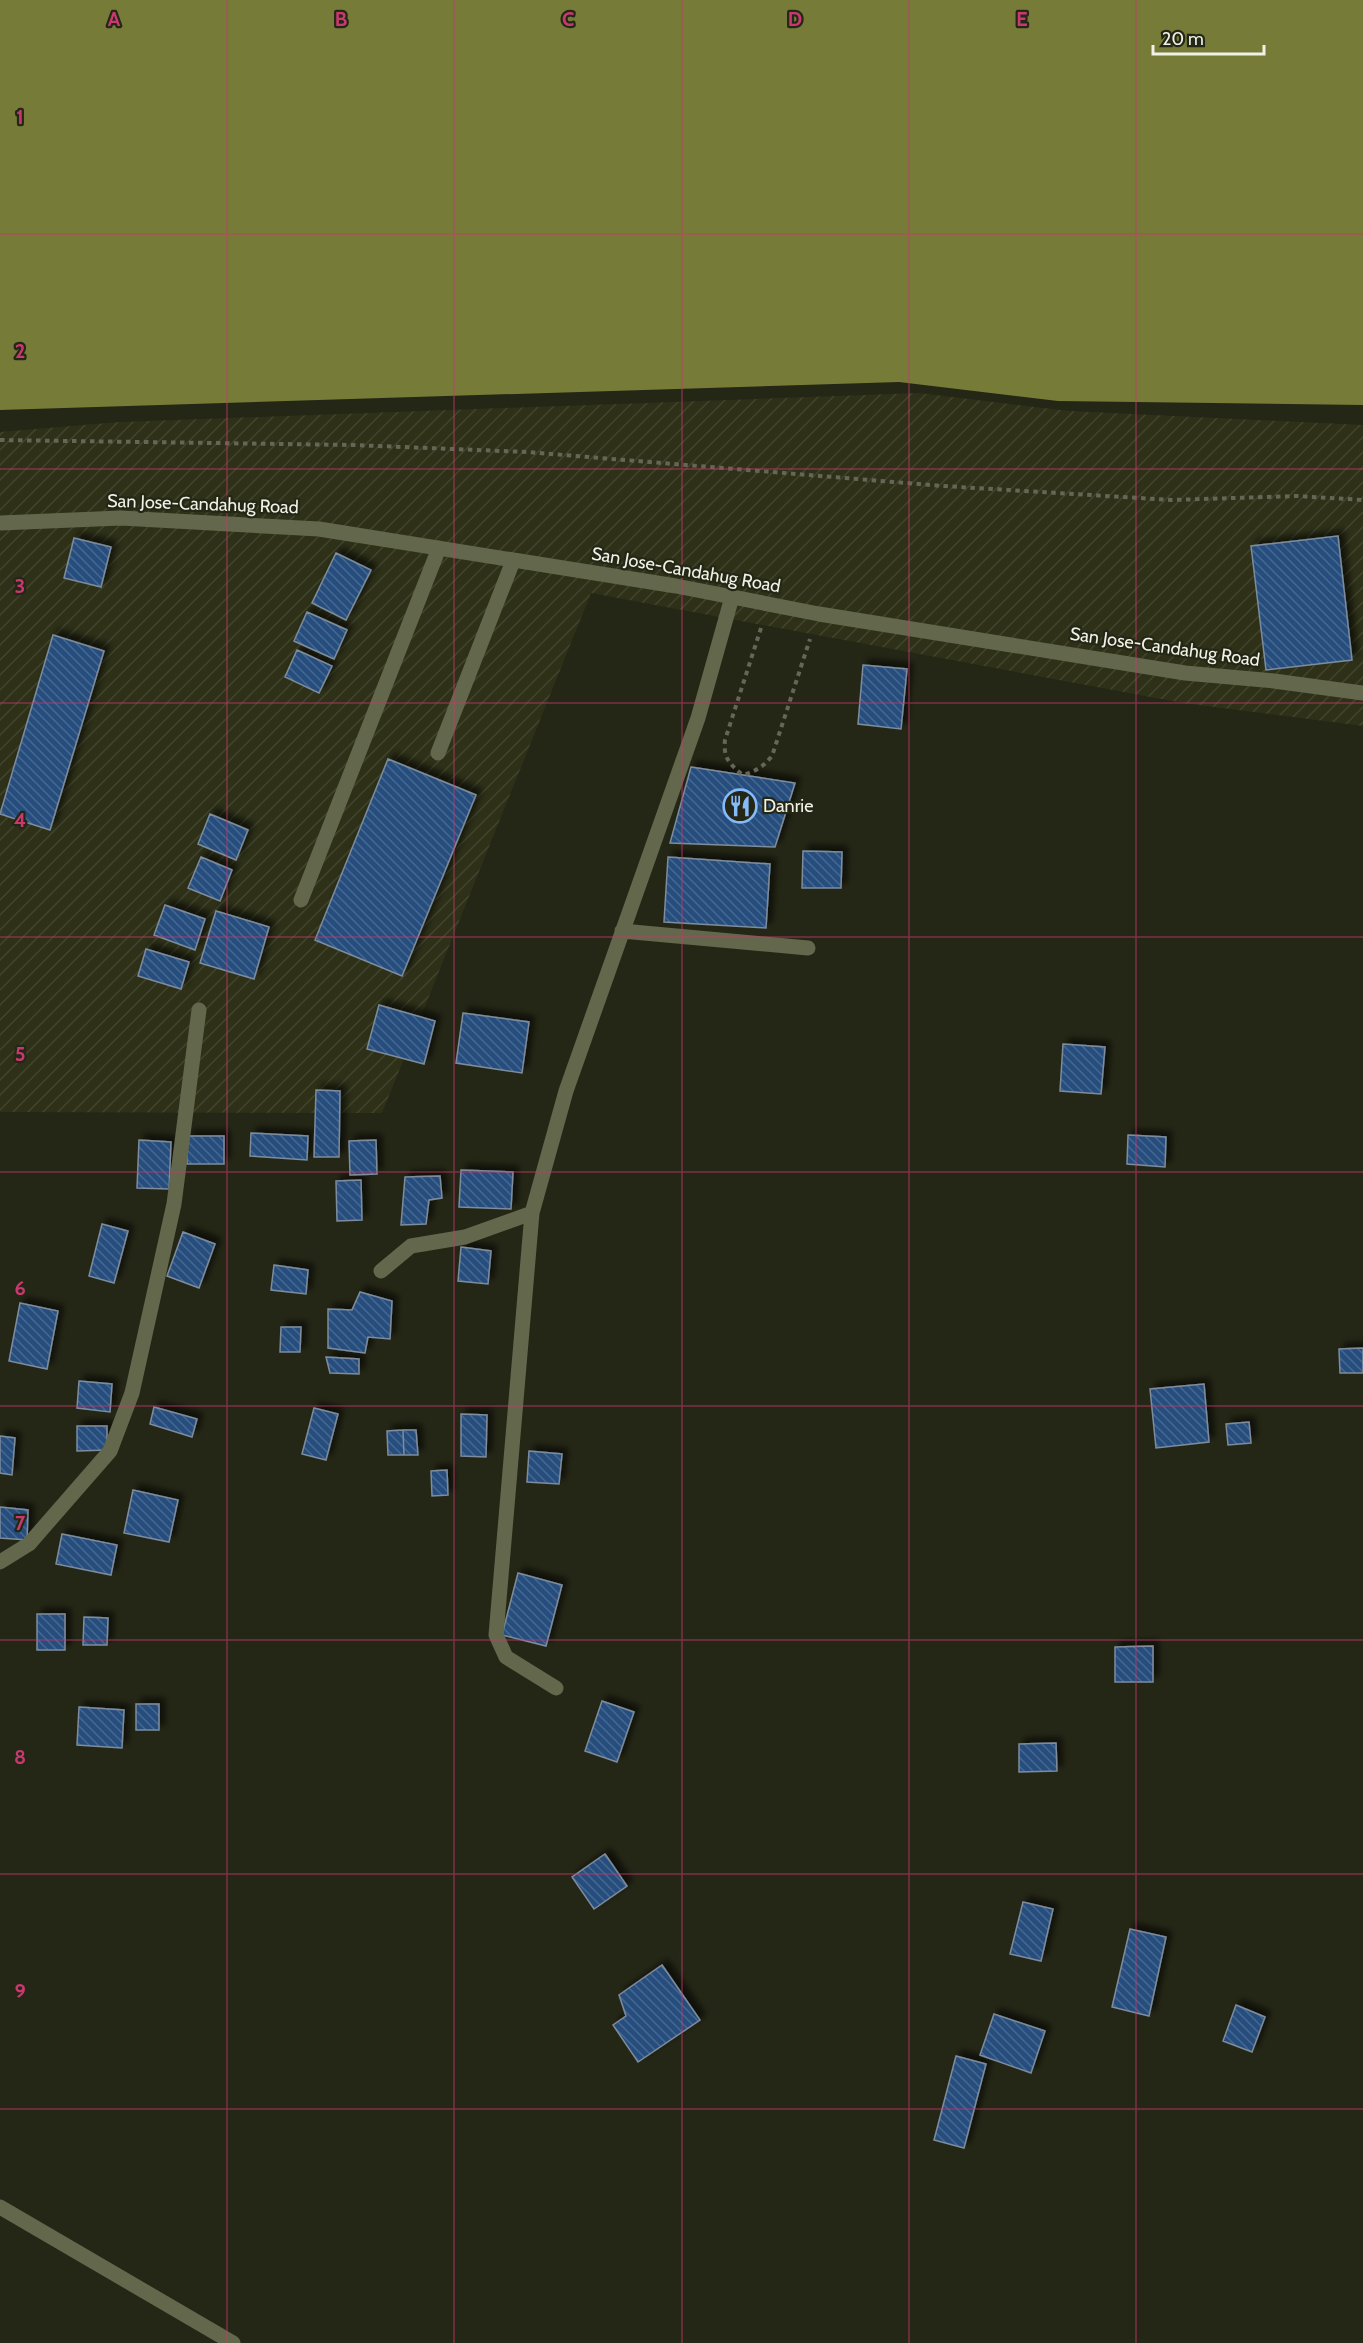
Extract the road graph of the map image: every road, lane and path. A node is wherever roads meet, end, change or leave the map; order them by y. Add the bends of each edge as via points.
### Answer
1 (0, 440) edge
2 (1363, 500) edge
3 (0, 523) edge
4 (439, 548) junction
5 (513, 561) junction
6 (732, 597) junction
7 (768, 604) junction
8 (819, 614) junction
9 (1363, 693) edge
10 (438, 753) dead end
11 (301, 900) dead end
12 (622, 931) junction
13 (808, 948) dead end
14 (199, 1010) dead end
15 (532, 1213) junction
16 (381, 1271) dead end
17 (0, 1562) edge
18 (556, 1688) dead end
19 (0, 2207) edge
20 (233, 2343) edge

1 - 2 path via 353,445 528,452 943,486 1172,500 1297,496
3 - 4 street, San Jose-Candahug Road via 121,518 319,529
4 - 5 street, San Jose-Candahug Road
4 - 11 street
5 - 6 street, San Jose-Candahug Road
5 - 10 street
6 - 7 street, San Jose-Candahug Road
6 - 12 street via 698,718
7 - 8 street, San Jose-Candahug Road
7 - 8 path via 725,740 729,765 743,775 763,767 772,756
8 - 9 street, San Jose-Candahug Road via 1185,673
12 - 13 street
12 - 15 street via 566,1091
14 - 17 street via 174,1204 132,1393 110,1451 29,1544
15 - 16 street via 465,1237 411,1246
15 - 18 street via 496,1635 506,1657
19 - 20 street

